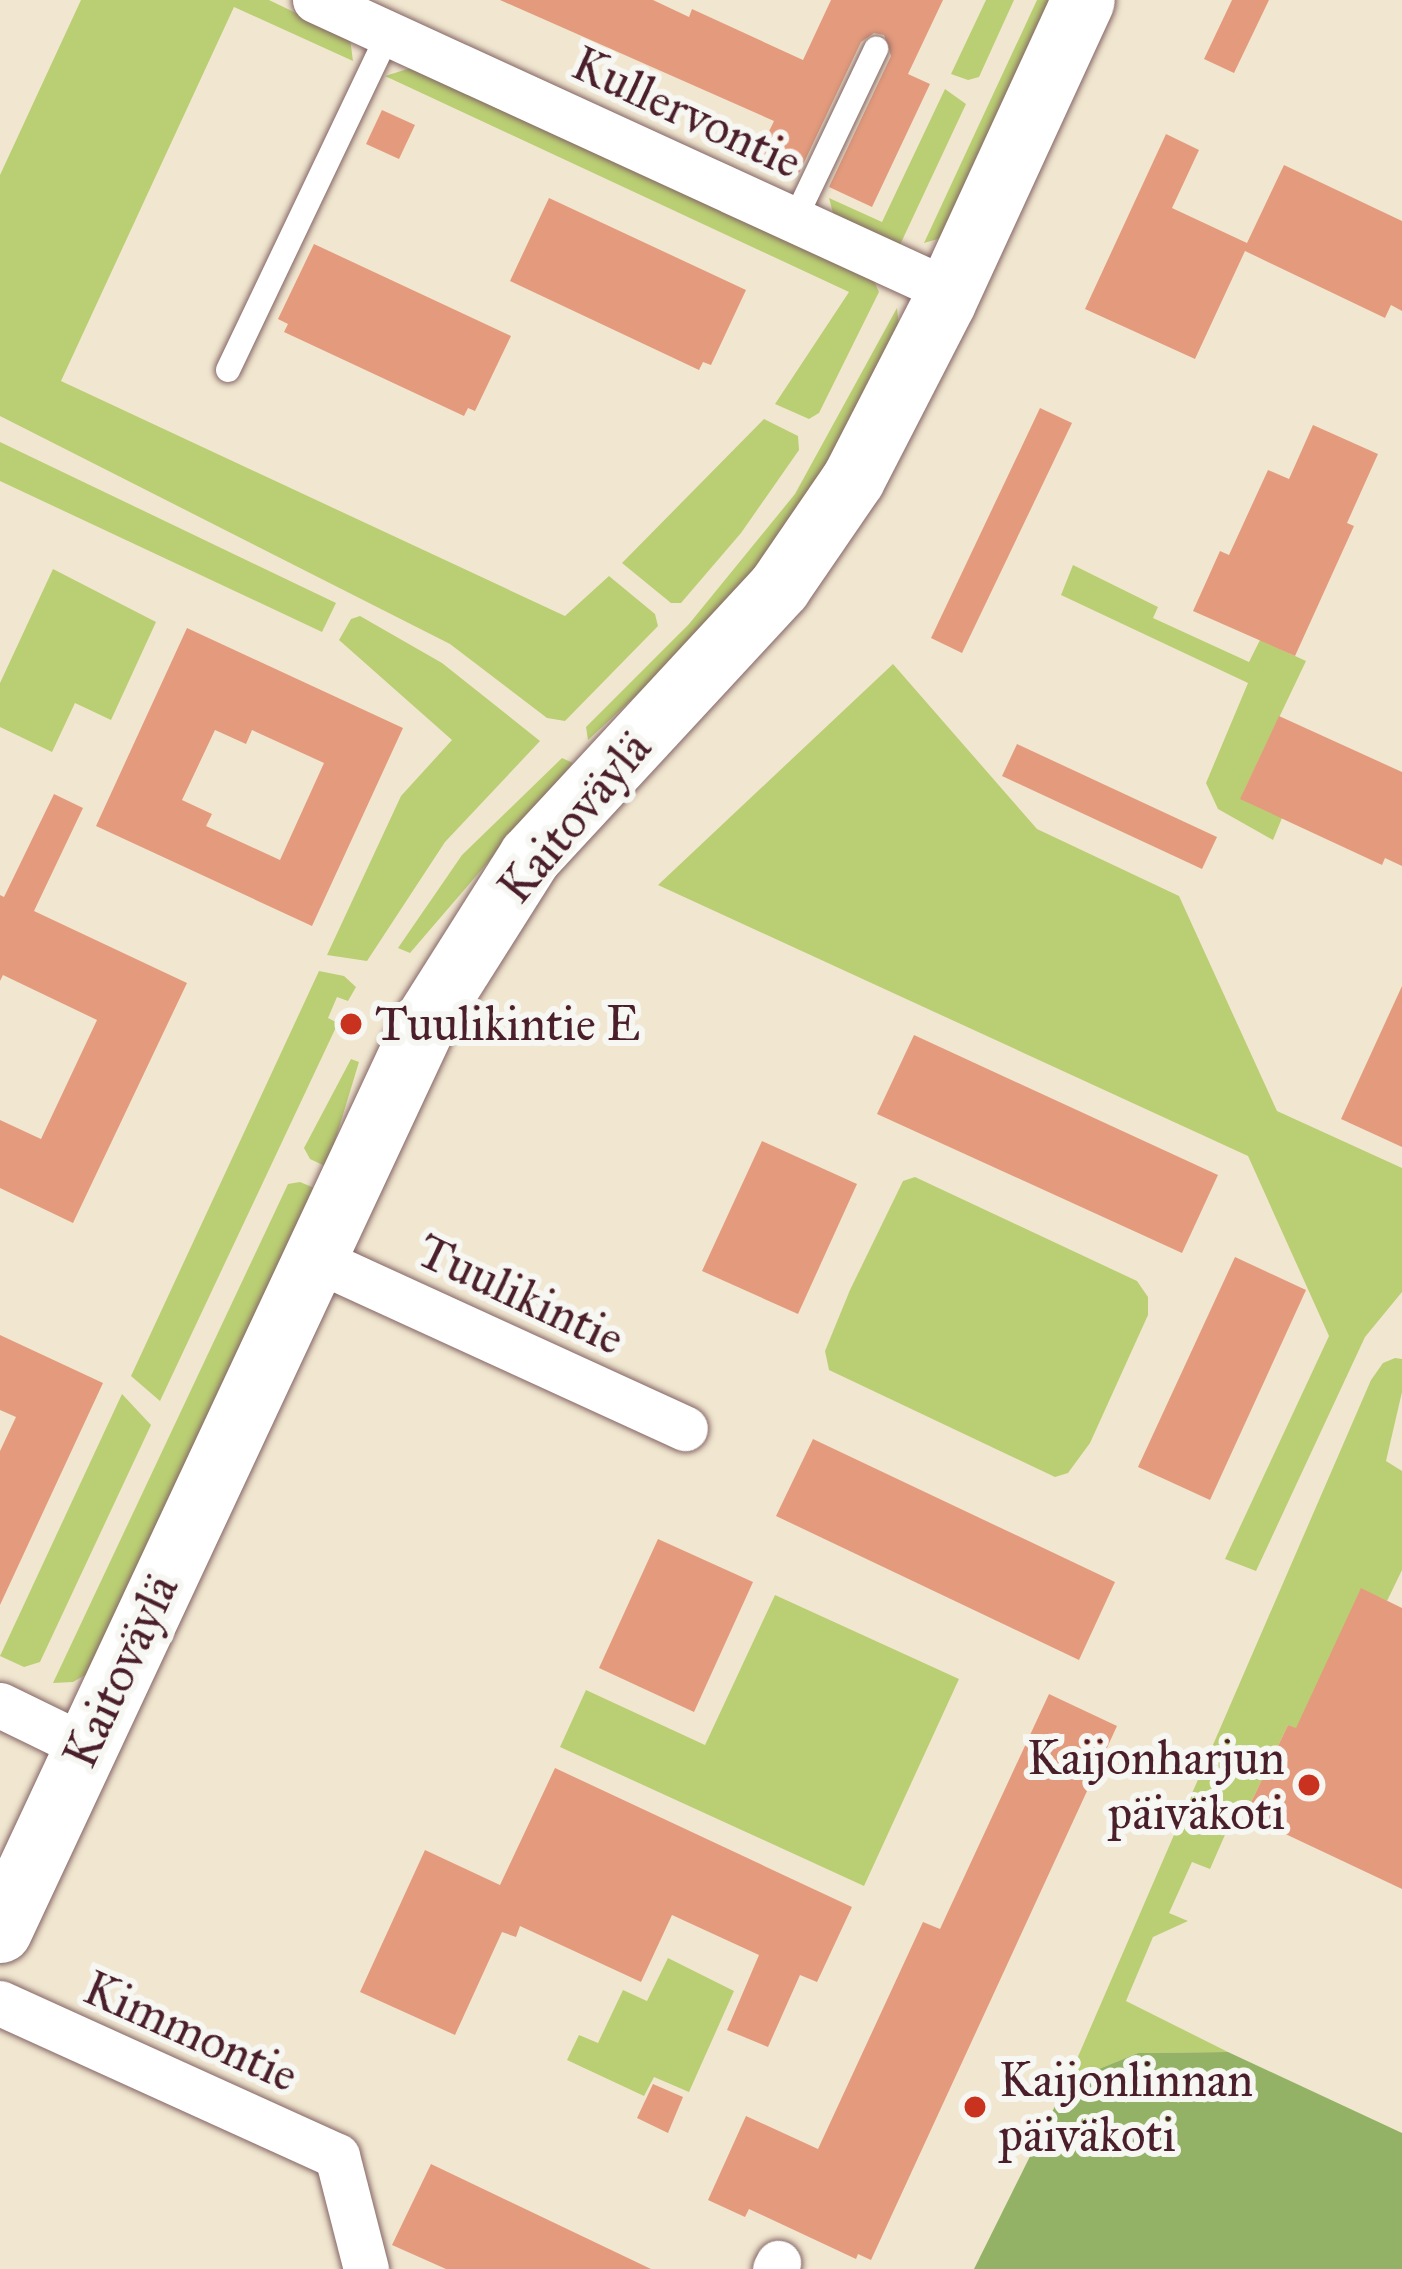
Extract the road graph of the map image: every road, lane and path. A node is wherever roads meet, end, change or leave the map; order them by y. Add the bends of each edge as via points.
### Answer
1 (315, 0) edge
2 (1083, 0) edge
3 (388, 34) junction
4 (876, 49) dead end
5 (794, 221) junction
6 (949, 291) junction
7 (228, 370) dead end
8 (313, 1258) junction
9 (685, 1428) dead end
10 (0, 1705) edge
11 (84, 1746) junction
12 (0, 1930) edge
13 (0, 2003) edge
14 (366, 2269) edge

1 - 3 street, Kullervontie
2 - 6 street, Kaitoväylä
3 - 5 street, Kullervontie
3 - 7 lane
4 - 5 lane
5 - 6 street, Kullervontie
6 - 8 street, Kaitoväylä via 853,479 779,587 530,856 425,1022
8 - 9 street, Tuulikintie
8 - 11 street, Kaitoväylä
10 - 11 street
11 - 12 street, Kaitoväylä
13 - 14 street, Kimmontie via 337,2156

